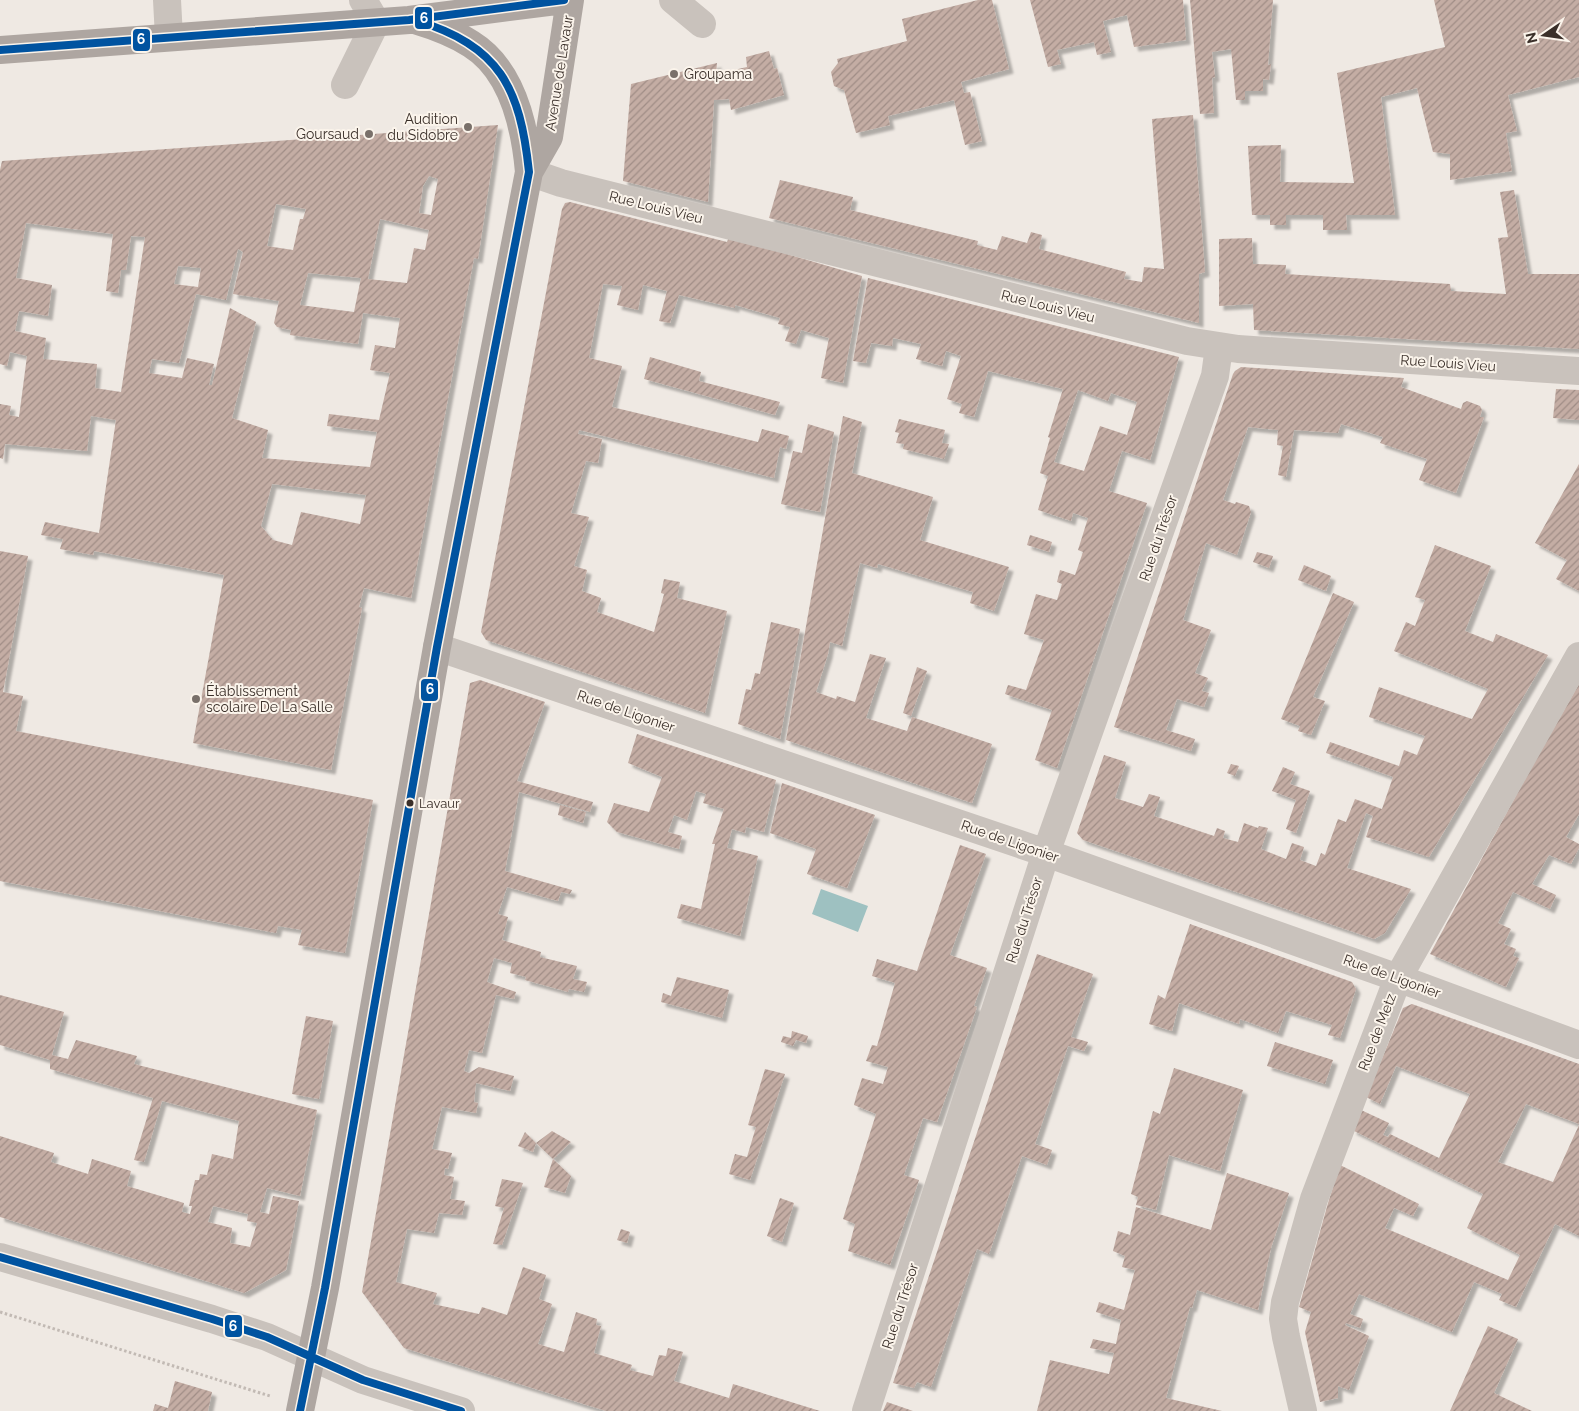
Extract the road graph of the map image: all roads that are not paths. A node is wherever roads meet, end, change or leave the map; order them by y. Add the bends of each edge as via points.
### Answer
1 (167, 0) edge
2 (564, 0) edge
3 (570, 0) edge
4 (673, 0) edge
5 (370, 11) edge
6 (415, 20) junction
7 (702, 24) dead end
8 (169, 38) junction
9 (0, 50) edge
10 (345, 85) dead end
11 (529, 172) junction
12 (1219, 347) junction
13 (1579, 371) edge
14 (437, 647) junction
15 (1579, 656) edge
16 (1046, 853) junction
17 (1398, 978) junction
18 (1579, 1045) edge
19 (0, 1256) edge
20 (311, 1356) junction
21 (289, 1405) edge
22 (461, 1411) edge
23 (866, 1411) edge
24 (1303, 1411) edge

1 - 8 street
2 - 6 main road
3 - 11 main road, Avenue de Lavaur via 549,137
4 - 7 street
5 - 6 main road
5 - 8 main road
5 - 10 street
6 - 11 main road, Avenue de Lavaur via 473,44 504,78 527,144
8 - 9 main road
11 - 12 street, Rue Louis Vieu
11 - 14 main road, Avenue de Lavaur
12 - 13 street, Rue Louis Vieu
12 - 16 street, Rue du Trésor via 1215,376
14 - 16 street, Rue de Ligonier
14 - 20 main road, Avenue de Lavaur
15 - 17 street, Rue de Metz
16 - 17 street, Rue de Ligonier
16 - 23 street, Rue du Trésor
17 - 18 street, Rue de Ligonier
17 - 24 street, Rue de Metz via 1314,1199 1285,1302 1283,1319
19 - 20 street via 212,1319 276,1340
20 - 21 main road, Avenue de Lavaur
20 - 22 street via 363,1380

